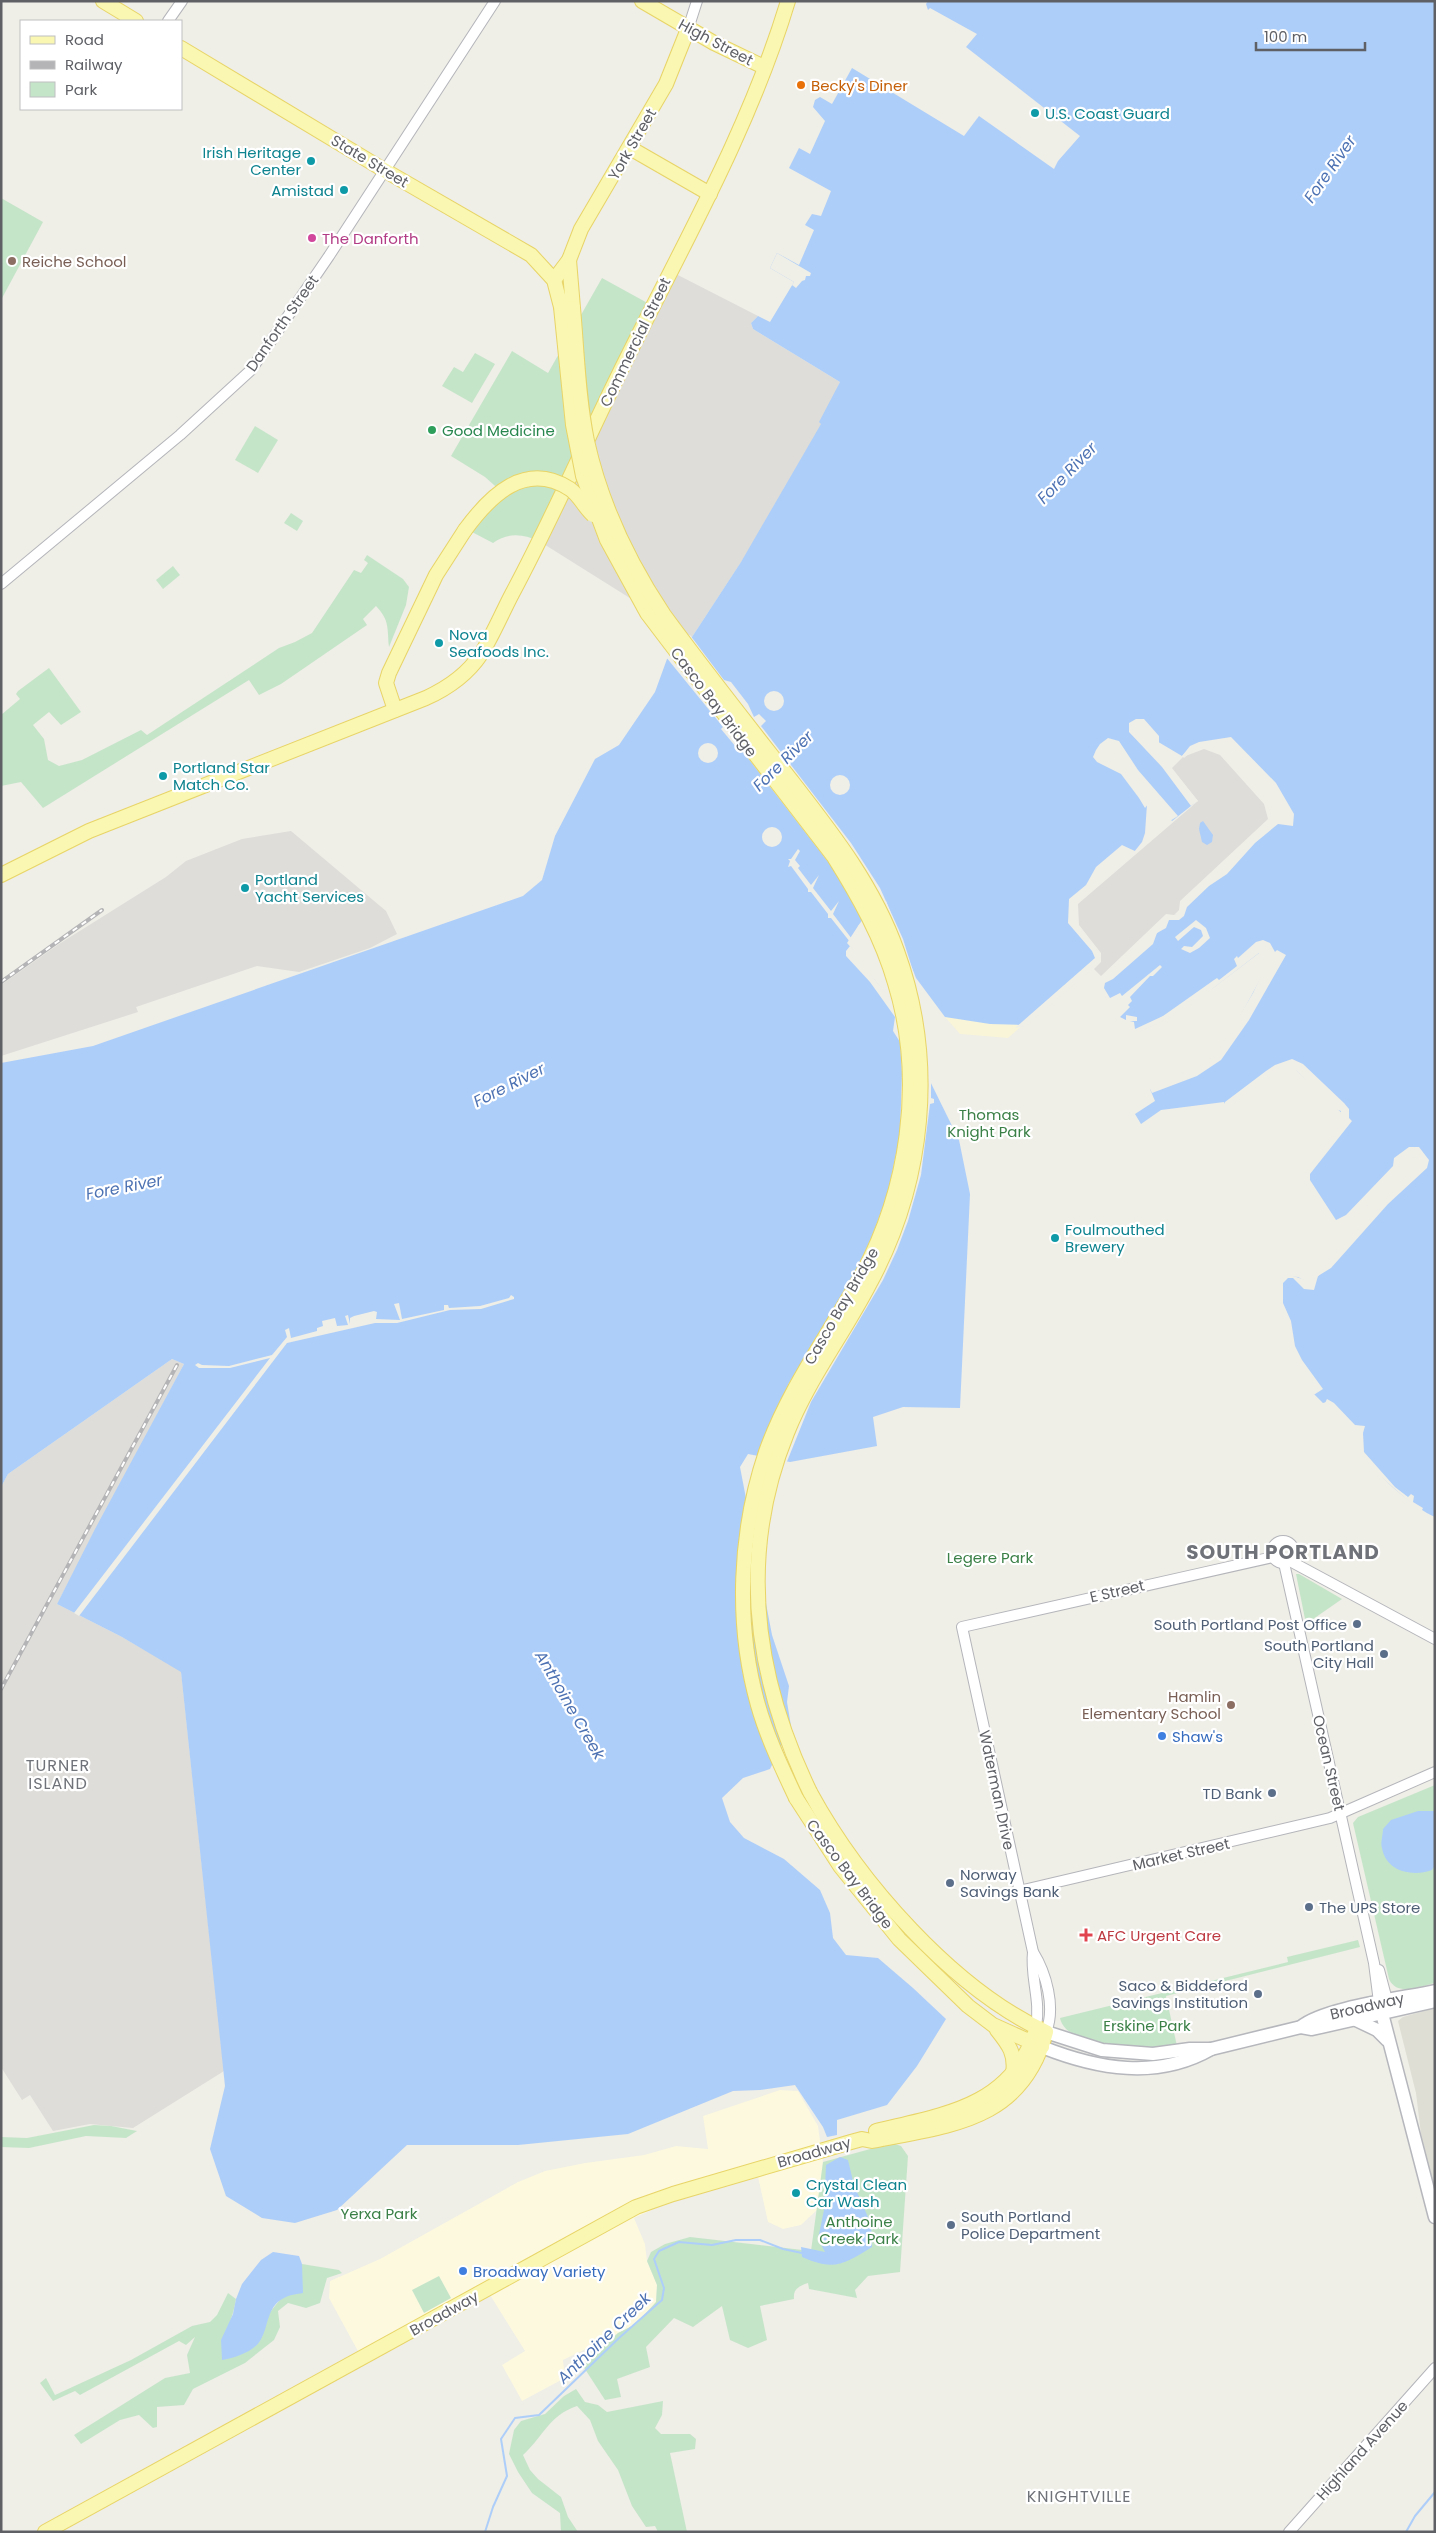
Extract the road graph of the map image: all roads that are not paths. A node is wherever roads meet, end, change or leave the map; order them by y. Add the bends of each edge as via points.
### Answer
1 (103, 1) edge
2 (182, 1) edge
3 (494, 1) edge
4 (642, 1) edge
5 (697, 1) edge
6 (788, 1) edge
7 (134, 20) edge
8 (169, 20) edge
9 (688, 29) junction
10 (182, 49) edge
11 (764, 67) junction
12 (630, 148) junction
13 (384, 170) junction
14 (710, 194) junction
15 (531, 254) junction
16 (569, 260) junction
17 (554, 280) junction
18 (567, 308) junction
19 (599, 521) junction
20 (1, 584) edge
21 (395, 710) junction
22 (1, 874) edge
23 (1273, 1557) junction
24 (1287, 1562) junction
25 (962, 1627) joint
26 (1435, 1639) edge
27 (1435, 1772) edge
28 (1342, 1815) junction
29 (1019, 1891) junction
30 (1435, 1991) edge
31 (1435, 2002) edge
32 (1384, 2007) junction
33 (1354, 2019) junction
34 (993, 2026) junction
35 (1301, 2027) junction
36 (1041, 2029) junction
37 (1388, 2040) junction
38 (1037, 2045) junction
39 (1211, 2049) junction
40 (1013, 2074) junction
41 (1411, 2121) junction
42 (862, 2139) junction
43 (1435, 2216) edge
44 (1435, 2368) edge
45 (45, 2532) edge
46 (1289, 2532) edge

1 - 7 main road
2 - 8 street
3 - 13 street, Danforth Street
4 - 9 main road, High Street
5 - 9 street, York Street
6 - 11 main road, Commercial Street
9 - 11 main road, High Street
9 - 12 main road, York Street via 666,84
10 - 13 main road, State Street
11 - 14 main road, Commercial Street
12 - 14 main road
12 - 16 main road, York Street via 581,230
13 - 15 main road, State Street
13 - 20 street, Danforth Street via 251,370 180,435
14 - 21 main road, Commercial Street via 617,377 529,563 481,653 464,674 440,692
15 - 16 main road via 555,263
15 - 17 main road, State Street
16 - 17 main road, York Street
16 - 18 main road, Casco Bay Bridge
17 - 18 main road, Casco Bay Bridge
18 - 19 main road, Casco Bay Bridge, bridge via 573,425 584,476
18 - 36 main road, Casco Bay Bridge, bridge via 587,440 600,488 622,544 673,628 855,865 890,930 916,1021 922,1091 920,1126 904,1200 885,1254 871,1282 808,1389 787,1433 767,1497 757,1583 761,1645 777,1714 810,1792 835,1834 864,1872 925,1942 991,2000
19 - 21 main road, bridge via 569,489 550,480 517,482 483,507 436,575 389,673 386,682
19 - 34 main road, Casco Bay Bridge, bridge via 648,612 834,857 878,936 896,984 908,1062 908,1115 901,1166 893,1198 870,1259 781,1414 756,1485 744,1570 743,1605 750,1674 766,1730 796,1798 840,1866 884,1922 957,1997
21 - 22 main road, Commercial Street via 90,831
23 - 24 street via 1278,1562
23 - 24 street via 1274,1546 1286,1541 1294,1552
23 - 25 street, E Street
24 - 26 street
24 - 28 street, Ocean Street
25 - 29 street, Waterman Drive
27 - 28 street, Market Street
28 - 29 street, Market Street
28 - 32 street, Ocean Street via 1374,1963 1380,1971
29 - 36 street, Waterman Drive via 1033,1952 1040,1962 1048,1992 1051,2018
30 - 32 main road, Broadway
31 - 32 main road, Broadway
32 - 33 main road, Broadway
32 - 35 main road, Broadway via 1313,2019
32 - 37 main road
32 - 41 main road via 1411,2101
33 - 35 main road, Broadway via 1312,2029
33 - 37 main road via 1377,2030
34 - 38 main road, Casco Bay Bridge
34 - 40 main road via 1012,2050
35 - 39 main road, Broadway
36 - 38 main road, Waterman Drive
36 - 39 main road, Broadway via 1078,2044 1114,2052 1153,2054 1190,2048
37 - 41 main road
38 - 39 main road, Broadway via 1077,2061 1126,2068 1192,2060
38 - 40 main road, Broadway
38 - 42 main road, Broadway via 1035,2064 1017,2088 982,2115 872,2141
40 - 42 main road, Broadway via 1003,2086 979,2101 914,2122 869,2132
41 - 43 main road
42 - 45 main road, Broadway via 636,2207
44 - 46 street, Highland Avenue

